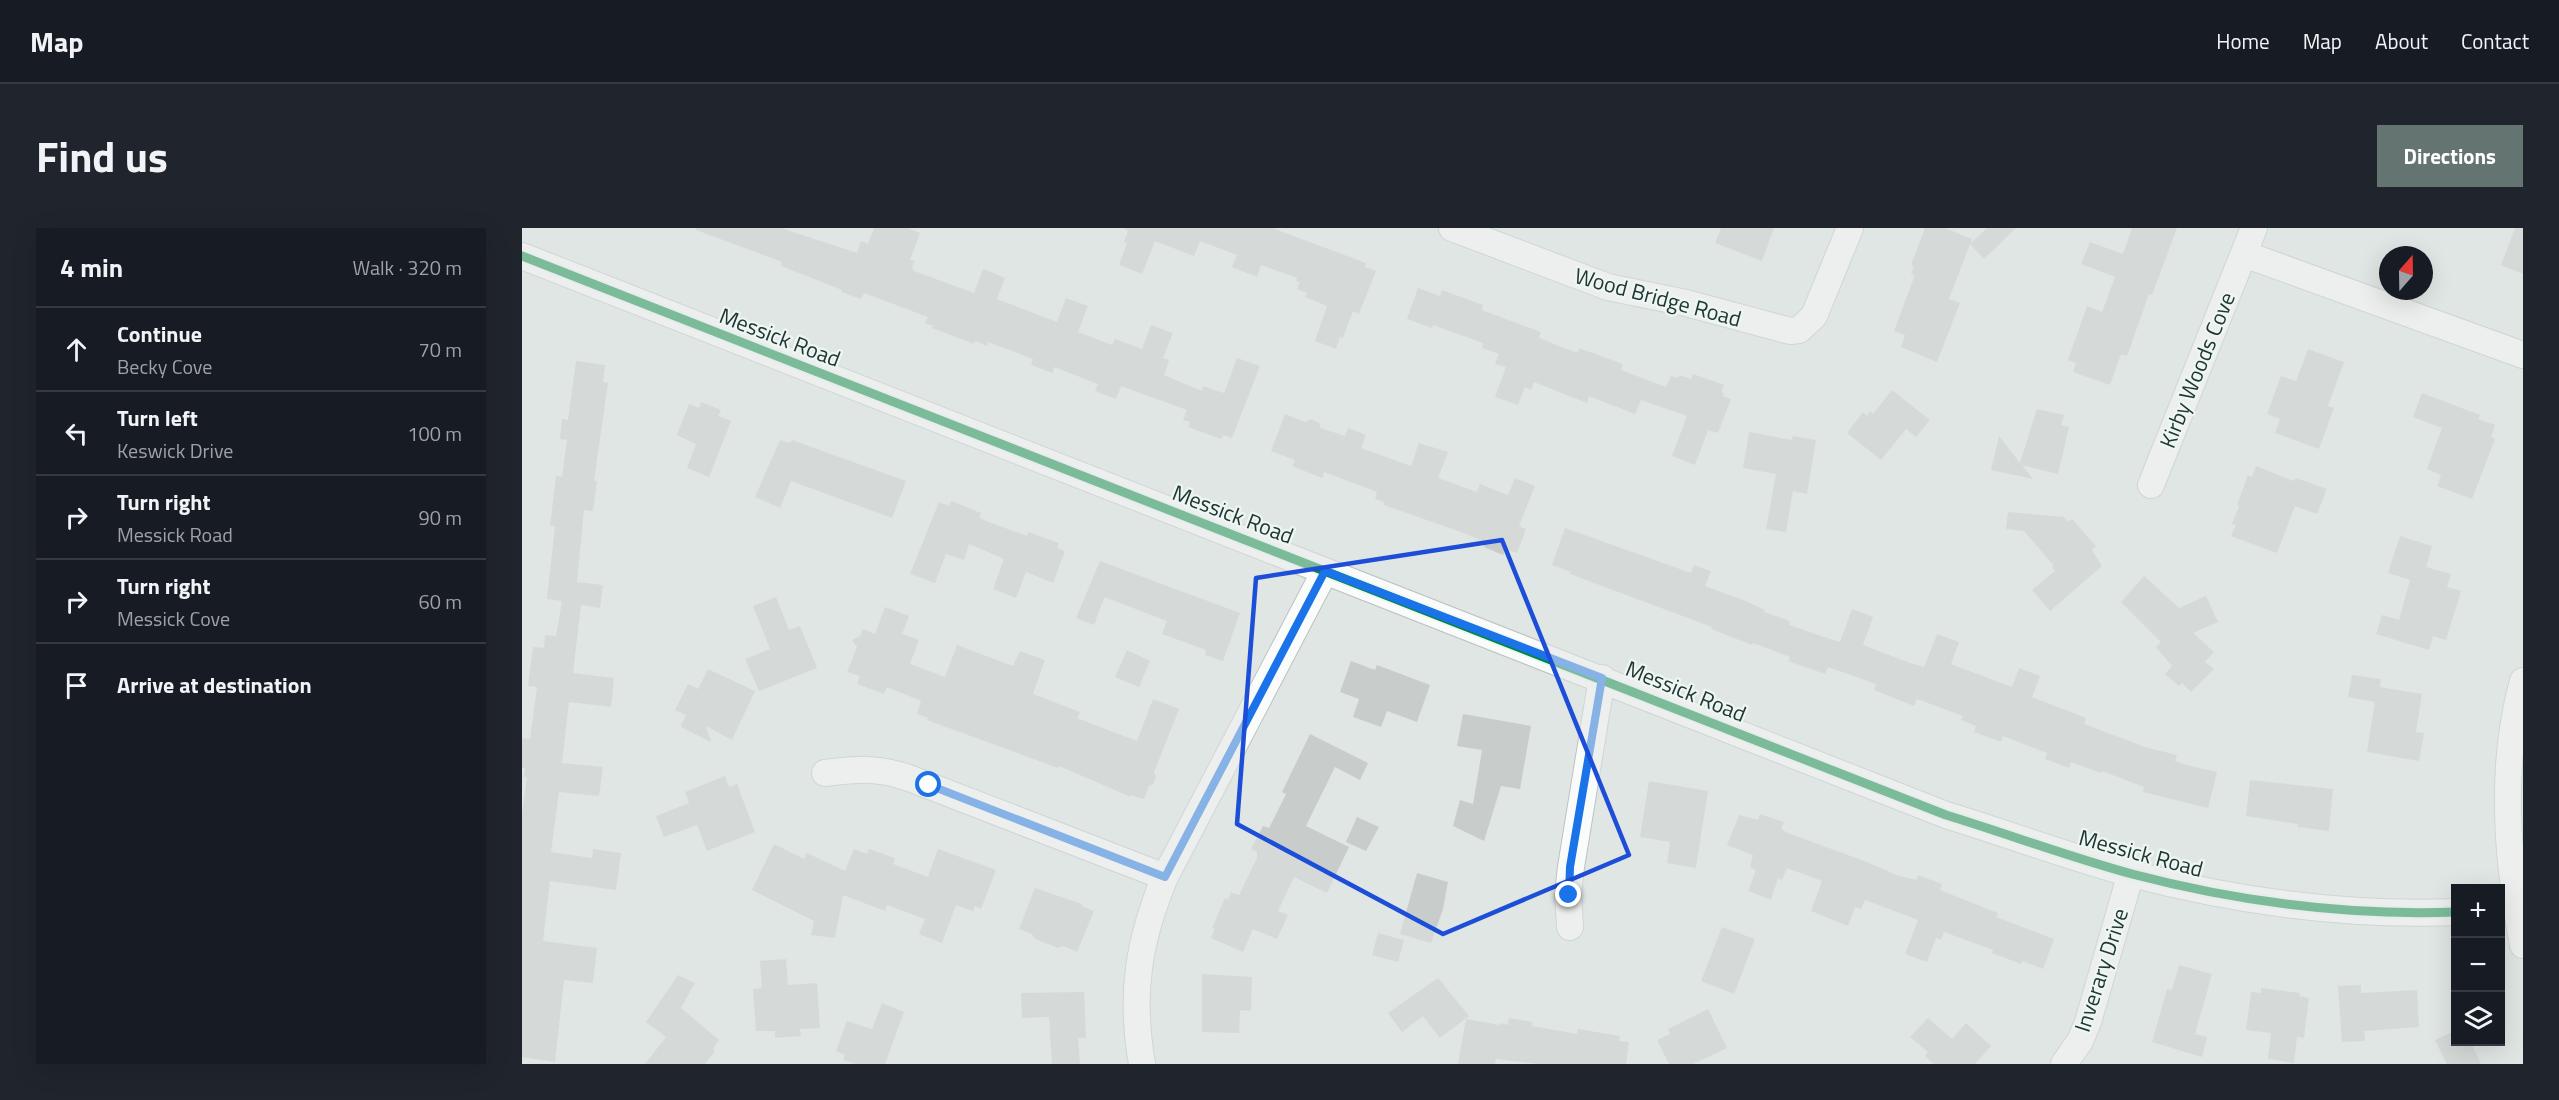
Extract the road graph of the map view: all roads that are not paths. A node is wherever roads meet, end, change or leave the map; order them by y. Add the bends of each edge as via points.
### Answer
1 (1452, 228) edge
2 (1850, 228) edge
3 (2254, 228) edge
4 (2244, 254) junction
5 (522, 256) edge
6 (2523, 355) edge
7 (2151, 485) dead end
8 (1325, 571) junction
9 (1602, 678) junction
10 (2523, 681) edge
11 (825, 773) dead end
12 (2515, 811) edge
13 (2131, 873) junction
14 (1165, 877) junction
15 (2513, 911) edge
16 (2451, 912) edge
17 (1570, 927) dead end
18 (2523, 945) edge
19 (1142, 1064) edge
20 (2064, 1064) edge

1 - 2 street, Wood Bridge Road via 1608,287 1709,308 1779,329 1799,330 1808,324 1820,305
3 - 4 street, Kirby Woods Cove
4 - 6 street
4 - 7 street, Kirby Woods Cove
5 - 8 street, Messick Road
8 - 9 street, Messick Road
8 - 14 street
9 - 13 street, Messick Road via 1946,815
9 - 17 street via 1570,867
10 - 12 street via 2513,716
11 - 14 street via 863,768 909,778
12 - 15 street
13 - 16 street, Messick Road via 2226,895 2319,909
13 - 20 street, Inverary Drive via 2091,1013 2080,1041
14 - 19 street via 1149,919 1137,973 1135,1001
15 - 18 street

